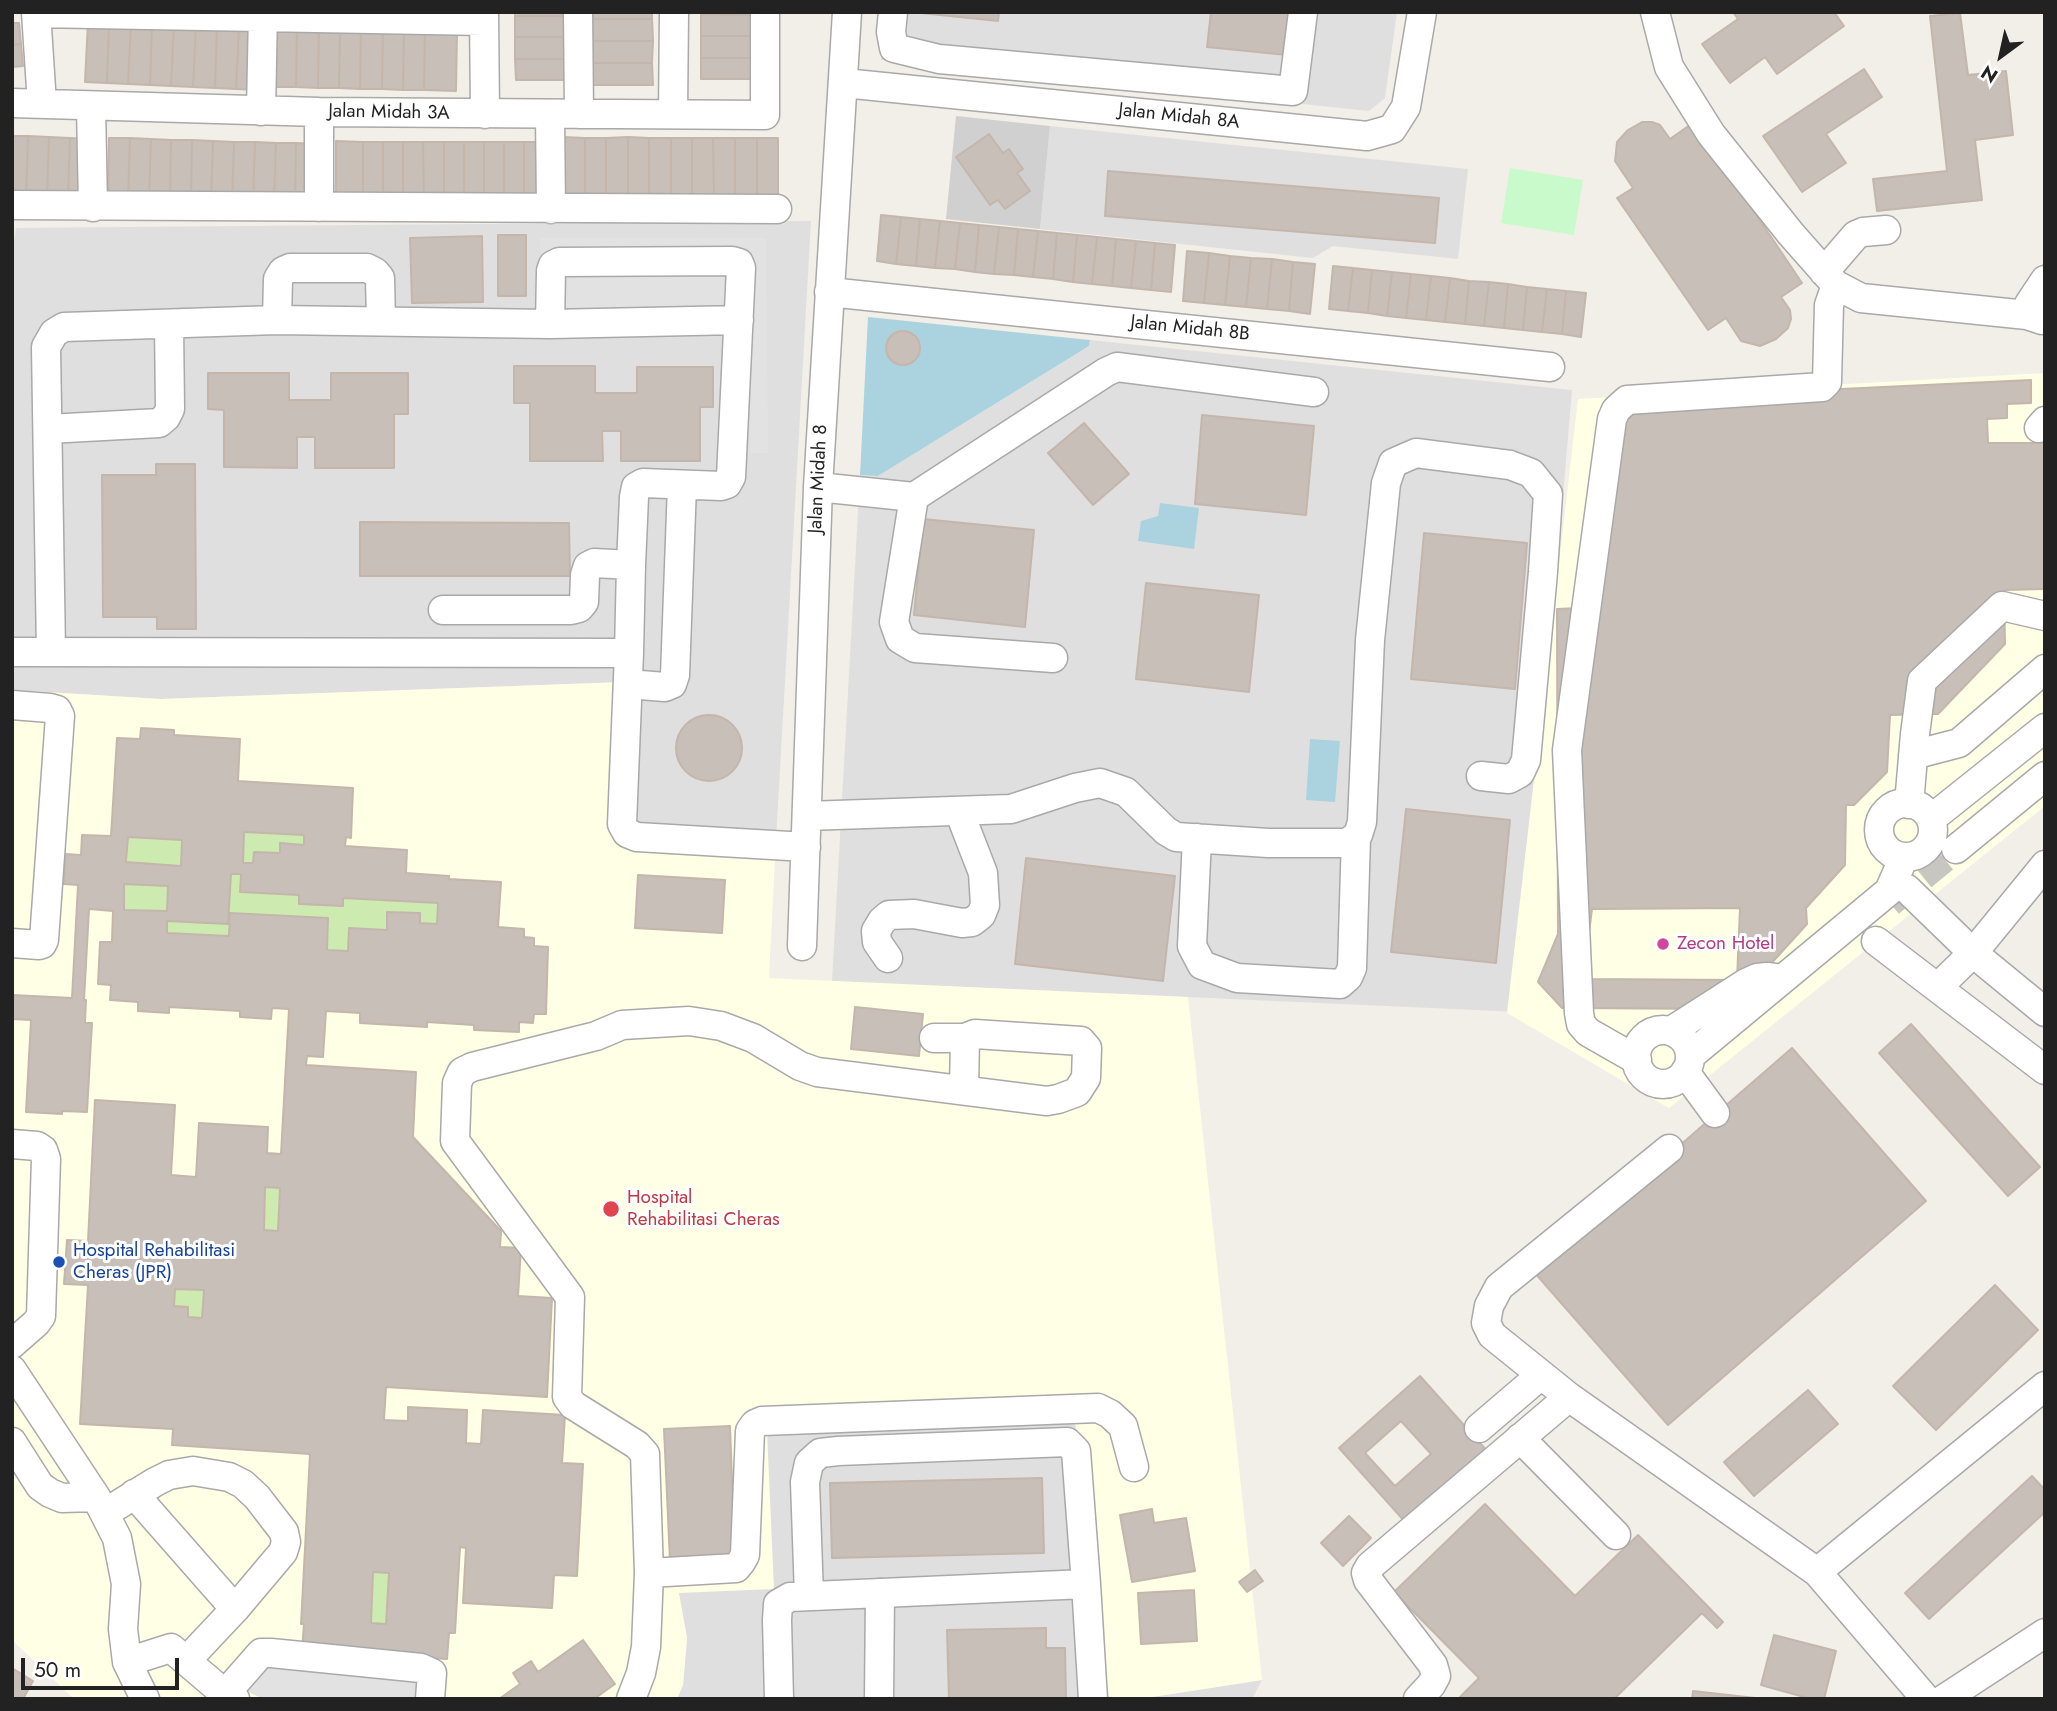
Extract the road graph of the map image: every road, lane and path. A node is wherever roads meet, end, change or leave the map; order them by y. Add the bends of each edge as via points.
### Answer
1 (579, 12) edge
2 (674, 12) edge
3 (765, 12) edge
4 (847, 12) edge
5 (893, 12) edge
6 (1303, 12) edge
7 (1422, 12) edge
8 (1655, 12) edge
9 (36, 13) edge
10 (263, 15) edge
11 (484, 17) edge
12 (844, 83) junction
13 (12, 103) edge
14 (42, 104) junction
15 (91, 106) junction
16 (261, 111) junction
17 (319, 112) junction
18 (485, 114) junction
19 (550, 114) junction
20 (579, 114) junction
21 (673, 114) junction
22 (12, 205) edge
23 (93, 207) junction
24 (319, 207) junction
25 (551, 208) junction
26 (777, 209) dead end
27 (1886, 230) dead end
28 (1830, 278) junction
29 (2045, 280) edge
30 (829, 292) junction
31 (2036, 318) edge
32 (276, 320) junction
33 (739, 320) junction
34 (381, 321) junction
35 (169, 324) junction
36 (550, 324) junction
37 (1550, 367) dead end
38 (1314, 392) dead end
39 (48, 429) junction
40 (682, 485) junction
41 (818, 487) junction
42 (914, 497) junction
43 (631, 565) junction
44 (443, 610) dead end
45 (2045, 616) edge
46 (12, 652) edge
47 (51, 652) junction
48 (629, 653) junction
49 (1053, 658) dead end
50 (2045, 669) edge
51 (628, 684) junction
52 (12, 705) edge
53 (2045, 728) edge
54 (1913, 755) junction
55 (1481, 776) dead end
56 (2045, 776) edge
57 (959, 811) junction
58 (1920, 811) junction
59 (807, 816) junction
60 (1356, 837) junction
61 (1197, 838) junction
62 (806, 847) junction
63 (1956, 849) tunnel mouth
64 (1904, 857) junction
65 (2045, 865) edge
66 (1906, 889) dead end
67 (1876, 941) dead end
68 (12, 943) edge
69 (802, 946) dead end
70 (1973, 953) junction
71 (888, 958) dead end
72 (1783, 979) junction
73 (1938, 987) junction
74 (2045, 1012) edge
75 (1671, 1031) junction
76 (934, 1038) dead end
77 (965, 1038) junction
78 (1637, 1060) junction
79 (1688, 1064) junction
80 (2045, 1070) edge
81 (964, 1090) junction
82 (1715, 1113) dead end
83 (12, 1144) edge
84 (1669, 1149) dead end
85 (12, 1344) edge
86 (12, 1370) edge
87 (1541, 1375) junction
88 (2045, 1385) edge
89 (1569, 1397) junction
90 (1479, 1428) dead end
91 (1520, 1438) junction
92 (12, 1442) edge
93 (1134, 1467) dead end
94 (134, 1494) junction
95 (101, 1505) junction
96 (1616, 1535) dead end
97 (1817, 1572) junction
98 (649, 1573) junction
99 (1086, 1584) junction
100 (880, 1593) junction
101 (809, 1596) junction
102 (235, 1609) junction
103 (2045, 1633) edge
104 (187, 1660) junction
105 (127, 1662) junction
106 (230, 1696) edge
107 (1098, 1698) edge
108 (145, 1699) edge
109 (430, 1699) edge
110 (631, 1699) edge
111 (779, 1699) edge
112 (879, 1699) edge
113 (1419, 1699) edge
114 (1926, 1699) edge
115 (1944, 1699) edge

1 - 20 street
2 - 21 street
3 - 21 street, Jalan Midah 3A via 765,115
4 - 12 street, Jalan Midah 8
5 - 6 street via 894,48 939,59 1293,91
7 - 12 street, Jalan Midah 8A via 1406,107 1392,129 1367,136
8 - 28 street via 1669,68 1712,134
9 - 10 street
9 - 14 street
10 - 11 street
10 - 16 street
11 - 18 street
12 - 30 street, Jalan Midah 8
13 - 14 street, Jalan Midah 3A
14 - 15 street, Jalan Midah 3A
15 - 16 street, Jalan Midah 3A
15 - 23 street
16 - 17 street, Jalan Midah 3A
17 - 18 street, Jalan Midah 3A
17 - 24 street
18 - 19 street, Jalan Midah 3A
19 - 20 street, Jalan Midah 3A
19 - 25 street
20 - 21 street, Jalan Midah 3A
22 - 23 street
23 - 24 street
24 - 25 street
25 - 26 street
27 - 28 street via 1856,235
28 - 31 street via 1861,298
28 - 78 street via 1827,382 1822,387 1627,400 1612,419 1567,764 1581,1024
29 - 31 street via 2029,304
30 - 37 street, Jalan Midah 8B
30 - 41 street, Jalan Midah 8
32 - 34 street
32 - 34 street via 278,279 283,271 367,268 380,278
32 - 35 street
33 - 36 street
33 - 36 street via 739,263 559,262 551,271
33 - 40 street via 731,478 721,486
34 - 36 street
35 - 39 street via 170,409 166,417 159,423
35 - 39 street via 64,327 54,333 46,347
38 - 42 street via 1117,367
39 - 47 street
40 - 43 street via 643,483 636,487
40 - 51 street via 675,676 666,687
41 - 42 street
41 - 59 street, Jalan Midah 8
42 - 49 street via 894,622 900,639 915,648
43 - 44 street via 587,566 584,602 571,610
43 - 48 street
45 - 54 street via 2002,606 1922,681
46 - 47 street
47 - 48 street
48 - 51 street
50 - 54 street via 1959,743
51 - 62 street via 622,824 626,833
52 - 68 street via 50,708 60,716 44,940 38,945
53 - 58 street
54 - 58 street
55 - 60 street via 1509,779 1520,773 1526,760 1548,494 1531,473 1510,465 1416,453 1392,463 1386,483 1370,640 1362,822
56 - 63 street
57 - 59 street
57 - 61 street via 1011,809 1100,783 1126,792 1167,831
57 - 71 street via 983,873 985,905 981,915 961,923 914,914 889,915 876,931 877,942
58 - 64 street via 1932,838 1921,852
58 - 64 street via 1900,804 1891,807 1881,820 1879,837 1888,851
59 - 62 street, Jalan Midah 8
60 - 61 street via 1347,842 1268,844
60 - 61 street via 1352,968 1340,984 1237,978 1202,965 1192,946
62 - 69 street, Jalan Midah 8
64 - 72 street via 1889,891
65 - 70 street
66 - 70 street
67 - 73 street
70 - 73 street
70 - 74 street
72 - 75 street via 1756,978
72 - 79 street
73 - 80 street
75 - 78 street via 1646,1036
75 - 79 street via 1685,1040
76 - 77 street
77 - 81 street
77 - 81 street via 975,1034 1081,1041 1087,1048 1082,1086 1058,1099
78 - 79 street via 1645,1076 1662,1083 1679,1079
79 - 82 street
81 - 98 street via 817,1072 753,1038 689,1021 622,1025 462,1072 457,1083 455,1141 570,1297 567,1397 645,1454
83 - 85 street via 37,1146 46,1159 41,1316
84 - 87 street via 1499,1287 1486,1323 1492,1335
86 - 95 street
87 - 89 street
87 - 90 street
88 - 97 street
89 - 91 street
89 - 97 street
91 - 96 street
91 - 113 street via 1366,1573 1433,1665 1436,1676
92 - 95 street via 40,1486 62,1498
93 - 98 street via 1123,1426 1098,1408 762,1421 750,1431 745,1555 741,1562 736,1568
94 - 95 street
94 - 102 street
94 - 102 street via 169,1475 193,1471 229,1476 257,1497 284,1532 286,1542 283,1552
95 - 105 street via 117,1538 126,1584 123,1629
97 - 114 street
98 - 110 street via 646,1647
99 - 100 street
99 - 101 street via 1076,1451 1067,1442 838,1451 820,1453 809,1463 805,1482
99 - 107 street
100 - 101 street
100 - 112 street
101 - 111 street via 790,1597 778,1604
102 - 104 street
103 - 115 street
104 - 105 street via 171,1648
104 - 106 street
105 - 108 street
106 - 109 street via 261,1653 271,1653 421,1668 432,1673

